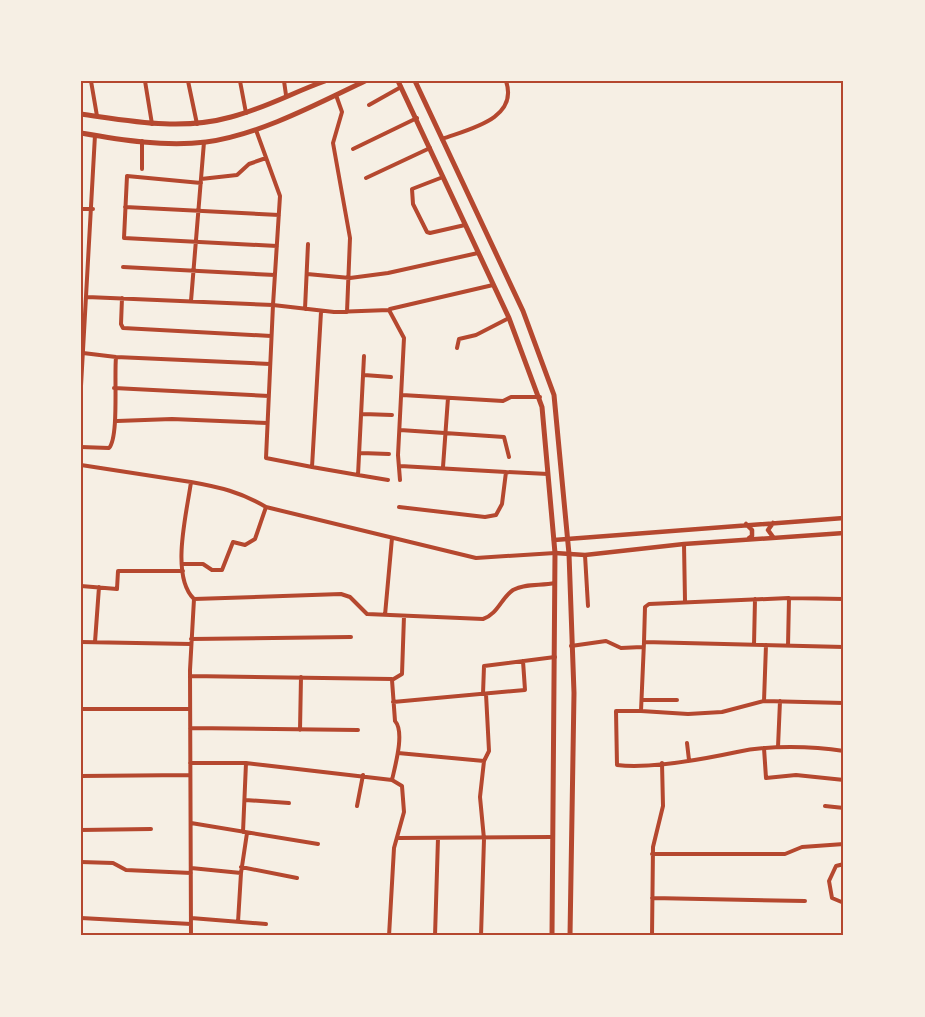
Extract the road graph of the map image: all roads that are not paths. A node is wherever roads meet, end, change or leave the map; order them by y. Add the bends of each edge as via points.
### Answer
1 (91, 81) edge
2 (145, 81) edge
3 (188, 81) edge
4 (240, 81) edge
5 (284, 81) edge
6 (325, 81) edge
7 (365, 81) edge
8 (415, 81) edge
9 (506, 81) edge
10 (400, 84) edge
11 (286, 95) junction
12 (336, 95) junction
13 (369, 105) dead end
14 (246, 113) junction
15 (81, 114) edge
16 (97, 116) junction
17 (417, 118) junction
18 (152, 124) junction
19 (197, 124) junction
20 (256, 129) junction
21 (81, 133) edge
22 (95, 135) junction
23 (441, 139) junction
24 (142, 141) junction
25 (204, 142) junction
26 (353, 148) dead end
27 (430, 148) junction
28 (266, 158) junction
29 (142, 169) dead end
30 (443, 177) junction
31 (366, 178) dead end
32 (201, 181) junction
33 (125, 207) junction
34 (81, 208) edge
35 (93, 209) junction
36 (197, 212) junction
37 (279, 215) junction
38 (465, 225) junction
39 (487, 238) junction
40 (195, 243) junction
41 (308, 244) dead end
42 (473, 244) junction
43 (277, 246) junction
44 (494, 253) junction
45 (479, 256) junction
46 (123, 267) dead end
47 (193, 270) junction
48 (81, 272) edge
49 (89, 273) junction
50 (307, 274) junction
51 (275, 275) junction
52 (350, 278) junction
53 (493, 285) junction
54 (87, 297) junction
55 (122, 298) junction
56 (191, 302) junction
57 (273, 305) junction
58 (305, 309) junction
59 (83, 310) edge
60 (389, 310) junction
61 (321, 312) junction
62 (347, 312) junction
63 (509, 318) junction
64 (271, 336) junction
65 (457, 348) dead end
66 (83, 353) junction
67 (364, 356) dead end
68 (116, 357) junction
69 (270, 364) junction
70 (364, 375) junction
71 (81, 377) edge
72 (392, 377) dead end
73 (81, 386) edge
74 (114, 388) junction
75 (402, 395) junction
76 (269, 396) junction
77 (540, 397) junction
78 (448, 398) junction
79 (363, 414) junction
80 (392, 415) dead end
81 (117, 421) junction
82 (267, 423) junction
83 (400, 430) junction
84 (445, 433) junction
85 (81, 447) edge
86 (361, 453) junction
87 (389, 454) dead end
88 (509, 457) dead end
89 (81, 465) edge
90 (312, 466) junction
91 (400, 466) junction
92 (443, 467) junction
93 (506, 472) junction
94 (548, 474) junction
95 (358, 475) junction
96 (388, 480) dead end
97 (400, 480) dead end
98 (191, 482) junction
99 (266, 507) junction
100 (399, 507) dead end
101 (844, 518) edge
102 (774, 523) junction
103 (746, 525) junction
104 (844, 533) edge
105 (392, 538) junction
106 (776, 538) junction
107 (567, 539) junction
108 (554, 540) junction
109 (746, 540) junction
110 (684, 544) junction
111 (555, 554) junction
112 (568, 554) junction
113 (585, 555) junction
114 (182, 564) junction
115 (183, 571) junction
116 (555, 583) junction
117 (81, 586) edge
118 (99, 587) junction
119 (789, 597) junction
120 (844, 598) edge
121 (194, 599) junction
122 (755, 599) junction
123 (685, 601) junction
124 (588, 606) dead end
125 (385, 615) junction
126 (404, 616) junction
127 (351, 637) dead end
128 (81, 642) edge
129 (95, 642) junction
130 (191, 642) junction
131 (643, 644) junction
132 (754, 645) junction
133 (766, 645) junction
134 (571, 646) junction
135 (788, 646) junction
136 (844, 647) edge
137 (555, 657) junction
138 (523, 661) junction
139 (190, 676) junction
140 (301, 677) junction
141 (392, 679) junction
142 (484, 694) junction
143 (642, 700) junction
144 (677, 700) dead end
145 (764, 701) junction
146 (780, 701) junction
147 (393, 702) junction
148 (844, 703) edge
149 (81, 709) edge
150 (190, 709) junction
151 (641, 711) junction
152 (190, 728) junction
153 (300, 730) junction
154 (358, 730) dead end
155 (687, 743) dead end
156 (778, 747) junction
157 (764, 748) junction
158 (844, 751) edge
159 (398, 753) junction
160 (689, 760) junction
161 (484, 761) junction
162 (190, 763) junction
163 (246, 763) junction
164 (662, 763) junction
165 (190, 775) junction
166 (363, 775) junction
167 (81, 776) edge
168 (392, 780) junction
169 (844, 780) edge
170 (244, 800) junction
171 (289, 803) dead end
172 (357, 806) dead end
173 (825, 806) dead end
174 (844, 808) edge
175 (191, 823) junction
176 (81, 830) edge
177 (151, 830) dead end
178 (245, 832) junction
179 (552, 837) junction
180 (398, 838) junction
181 (438, 838) junction
182 (484, 839) junction
183 (318, 844) dead end
184 (844, 844) edge
185 (652, 854) junction
186 (81, 862) edge
187 (844, 864) edge
188 (241, 867) junction
189 (191, 870) junction
190 (241, 873) junction
191 (297, 878) dead end
192 (652, 898) junction
193 (805, 901) dead end
194 (844, 903) edge
195 (81, 918) edge
196 (191, 921) junction
197 (238, 922) junction
198 (266, 924) dead end
199 (191, 936) edge
200 (389, 936) edge
201 (435, 936) edge
202 (481, 936) edge
203 (552, 936) edge
204 (570, 936) edge
205 (652, 936) edge

1 - 16 street
2 - 18 street
3 - 19 street
4 - 14 street
5 - 11 street
6 - 11 main road
7 - 12 main road
8 - 23 main road
9 - 23 street via 509,95 502,111
10 - 13 street
10 - 17 main road
11 - 14 main road
12 - 20 main road
12 - 52 street via 342,112 333,142 350,238
14 - 19 main road
15 - 16 main road
16 - 18 main road
17 - 26 street
17 - 27 main road
18 - 19 main road
20 - 25 main road
20 - 28 street
21 - 22 main road
22 - 24 main road
22 - 35 street
23 - 39 main road
24 - 25 main road
24 - 29 street
25 - 32 street
27 - 30 main road
27 - 31 street
28 - 32 street via 249,164 237,175
28 - 37 street via 278,186
30 - 38 main road
30 - 38 street via 412,189 413,204 427,232
32 - 33 street via 128,176
32 - 36 street
33 - 36 street
33 - 40 street via 124,238
34 - 35 street
35 - 49 street
36 - 37 street
36 - 40 street
37 - 43 street
38 - 42 main road
39 - 42 main road
39 - 44 main road
40 - 43 street
40 - 47 street
41 - 50 street
42 - 45 main road
43 - 51 street
44 - 45 main road
44 - 107 main road via 535,339 554,395
45 - 52 street
45 - 53 main road
46 - 47 street
47 - 51 street
47 - 56 street
48 - 49 street
49 - 54 street
50 - 52 street
50 - 58 street
51 - 57 street
52 - 62 street
53 - 60 street
53 - 63 main road
54 - 55 street
54 - 59 street
55 - 56 street
55 - 64 street via 123,328
56 - 57 street
57 - 58 street
57 - 64 street
58 - 61 street
59 - 66 street
60 - 62 street
60 - 75 street via 404,338
61 - 62 street
61 - 90 street
63 - 65 street via 459,339
63 - 77 main road
64 - 69 street
66 - 68 street
66 - 71 street
67 - 70 street
68 - 69 street
68 - 74 street
69 - 76 street
70 - 72 street
70 - 79 street
71 - 73 street
74 - 76 street
74 - 81 street
75 - 78 street
75 - 83 street
76 - 82 street
77 - 78 street via 511,397 503,401
77 - 94 main road
78 - 84 street
79 - 80 street
79 - 86 street
81 - 82 street
81 - 85 street via 111,447
82 - 90 street via 266,458
83 - 84 street
83 - 91 street
84 - 88 street via 504,436
84 - 92 street
86 - 87 street
86 - 95 street
89 - 98 street
90 - 95 street
91 - 92 street
91 - 97 street
92 - 93 street
93 - 94 street
93 - 100 street via 502,504 496,515
94 - 108 main road
95 - 96 street
98 - 99 street via 246,494
98 - 114 street
99 - 105 street
99 - 114 street via 255,539 245,545 233,542 222,570 212,570 203,564
101 - 102 street
102 - 103 street
102 - 106 street via 768,532
103 - 107 street
103 - 109 street via 752,534
104 - 106 street
105 - 111 street via 476,558
105 - 125 street
106 - 109 street
107 - 108 street
107 - 112 main road
108 - 111 main road
109 - 110 street
110 - 113 street
110 - 123 street
111 - 112 street
111 - 116 main road
112 - 113 street
112 - 134 main road
113 - 124 street
114 - 115 street
115 - 118 street via 118,571 117,589
115 - 121 street via 185,589
116 - 126 street via 521,586 508,594 492,616 483,620
116 - 137 main road
117 - 118 street
118 - 129 street
119 - 120 street
119 - 122 street
119 - 135 street
121 - 125 street via 346,595 363,612
121 - 130 street
122 - 123 street
122 - 132 street
123 - 131 street via 646,605
125 - 126 street
126 - 141 street via 402,674
127 - 130 street
128 - 129 street
129 - 130 street
130 - 139 street
131 - 132 street
131 - 134 street via 621,648 606,641
131 - 143 street
132 - 133 street
133 - 135 street
133 - 145 street
134 - 204 main road via 574,693
135 - 136 street
137 - 138 street
137 - 179 main road
138 - 142 street via 484,666
138 - 142 street via 525,690
139 - 140 street
139 - 150 street
140 - 141 street
140 - 153 street
141 - 147 street
142 - 147 street
142 - 161 street via 489,751
143 - 144 street
143 - 151 street
145 - 146 street
145 - 151 street via 722,712
146 - 148 street
146 - 156 street
147 - 159 street
149 - 150 street
150 - 152 street
151 - 164 street via 616,711 616,764
152 - 153 street
152 - 162 street
153 - 154 street
155 - 160 street
156 - 157 street
156 - 158 street
157 - 160 street
157 - 169 street via 766,778 796,775
159 - 161 street
159 - 168 street
160 - 164 street
161 - 182 street via 480,797
162 - 163 street
162 - 165 street
163 - 166 street
163 - 170 street
164 - 185 street via 663,806 653,835
165 - 167 street
165 - 175 street
166 - 168 street
166 - 172 street
168 - 180 street via 402,786 404,812
170 - 171 street
170 - 178 street
173 - 174 street
175 - 178 street
175 - 189 street
176 - 177 street
178 - 183 street
178 - 188 street
179 - 182 street
179 - 203 main road
180 - 181 street
180 - 200 street via 394,848
181 - 182 street
181 - 201 street
182 - 202 street
184 - 185 street via 802,847 785,854
185 - 192 street
186 - 189 street via 113,863 126,870
187 - 194 street via 830,873 832,898
188 - 190 street
188 - 191 street
189 - 190 street
189 - 196 street
190 - 197 street
192 - 193 street
192 - 205 street
195 - 196 street
196 - 197 street
196 - 199 street
197 - 198 street

